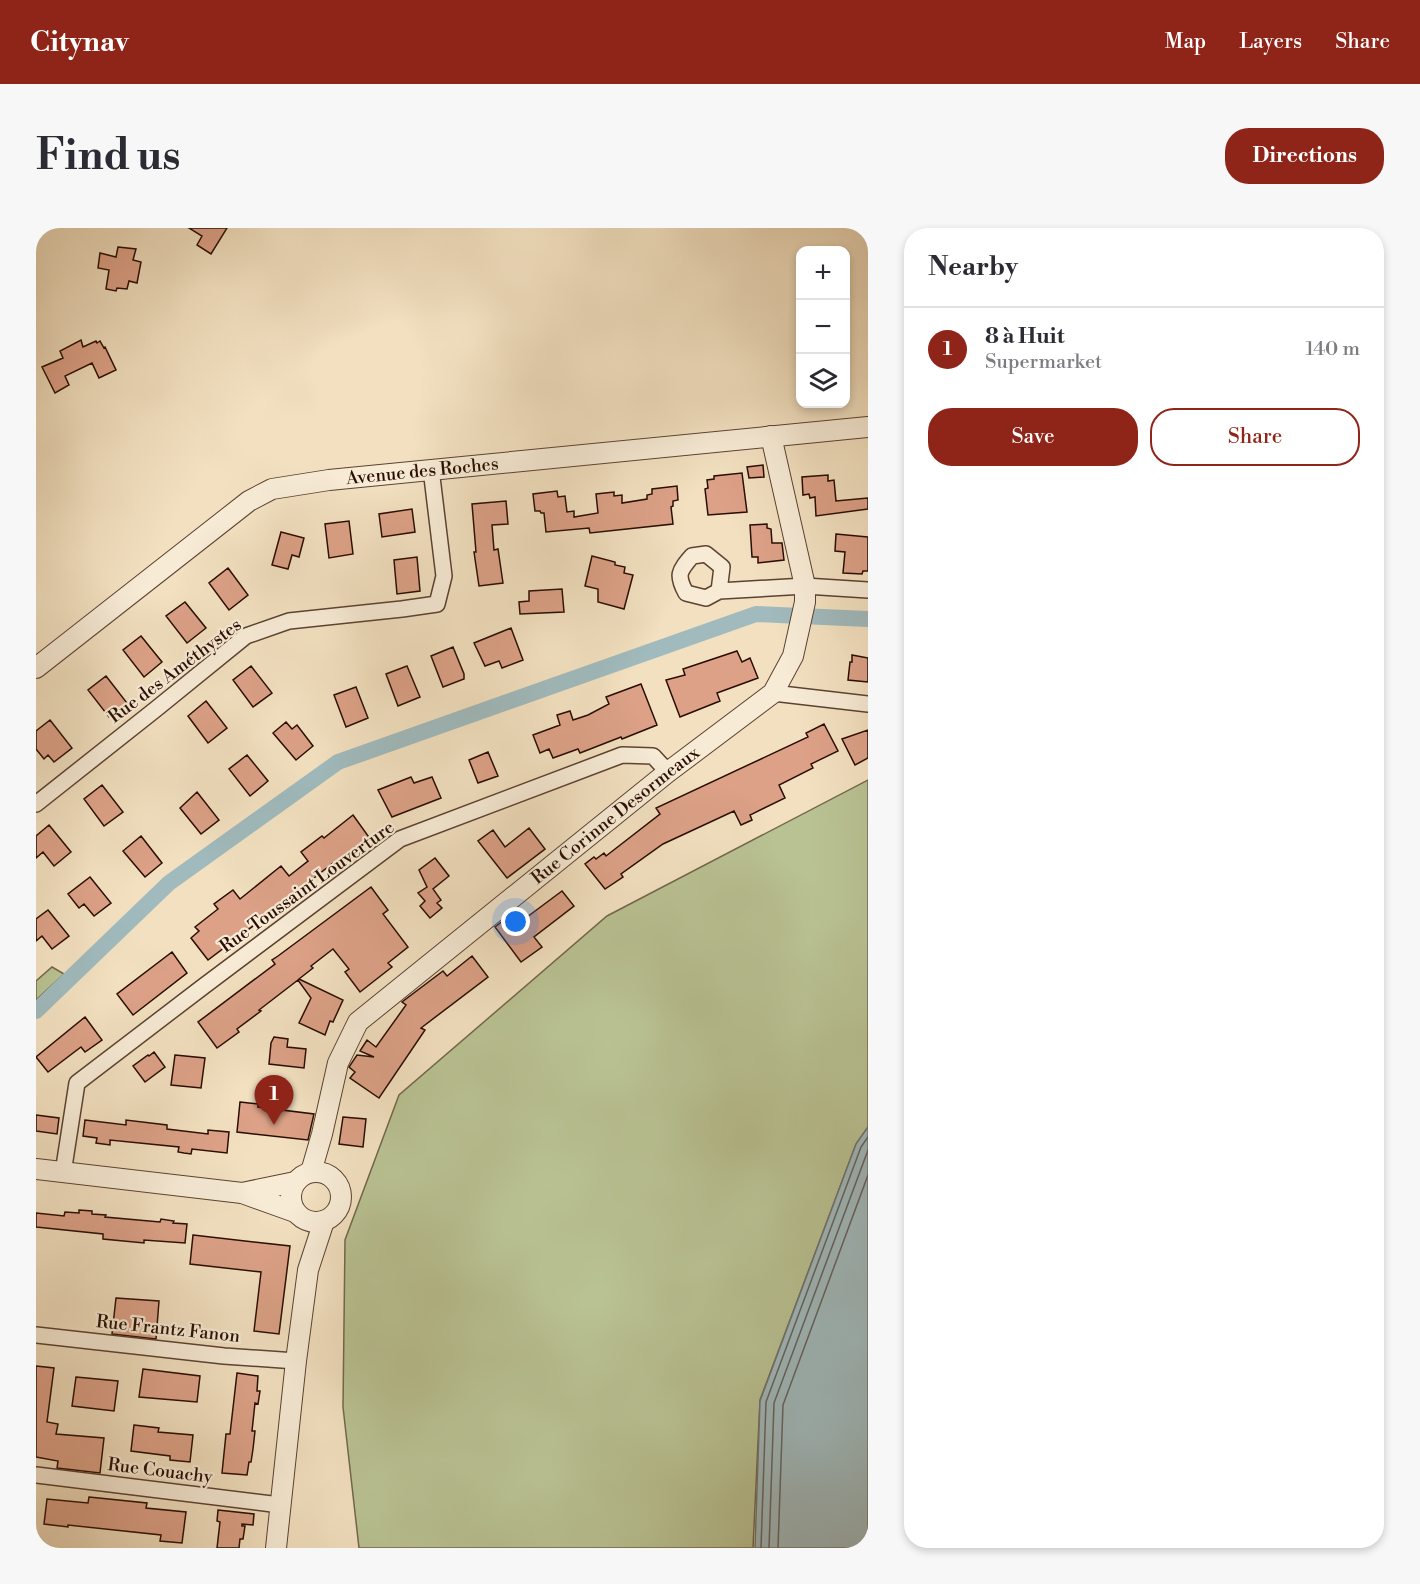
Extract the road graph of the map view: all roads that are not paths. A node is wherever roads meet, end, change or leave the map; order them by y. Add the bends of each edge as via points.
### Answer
1 (868, 427) edge
2 (771, 436) junction
3 (431, 469) junction
4 (868, 590) edge
5 (719, 591) dead end
6 (805, 594) junction
7 (36, 668) edge
8 (774, 693) junction
9 (868, 704) edge
10 (668, 772) junction
11 (36, 804) edge
12 (36, 1169) edge
13 (63, 1173) junction
14 (312, 1176) junction
15 (242, 1193) junction
16 (299, 1215) junction
17 (324, 1221) junction
18 (308, 1270) junction
19 (36, 1335) edge
20 (296, 1361) junction
21 (36, 1475) edge
22 (280, 1505) junction
23 (276, 1548) edge

1 - 2 street, Avenue des Roches
2 - 3 street, Avenue des Roches
2 - 6 street
3 - 7 street, Avenue des Roches via 272,489 249,501
3 - 11 street, Rue des Améthystes via 444,576 437,604 289,621 246,636
4 - 6 street
5 - 6 street
6 - 8 street, Rue Corinne Desormeaux via 793,656
8 - 9 street
8 - 10 street, Rue Corinne Desormeaux
10 - 13 street, Rue Toussaint Louverture via 653,756 622,755 400,840 77,1083
10 - 14 street, Rue Corinne Desormeaux via 358,1022 338,1063
12 - 13 street
13 - 15 street
14 - 15 street
14 - 16 street via 291,1191 290,1202
14 - 17 street via 335,1180 339,1187 339,1206
15 - 16 street
16 - 17 street via 313,1223
16 - 18 street
17 - 18 street
18 - 20 street
19 - 20 street, Rue Frantz Fanon
20 - 22 street
21 - 22 street, Rue Couachy
22 - 23 street

